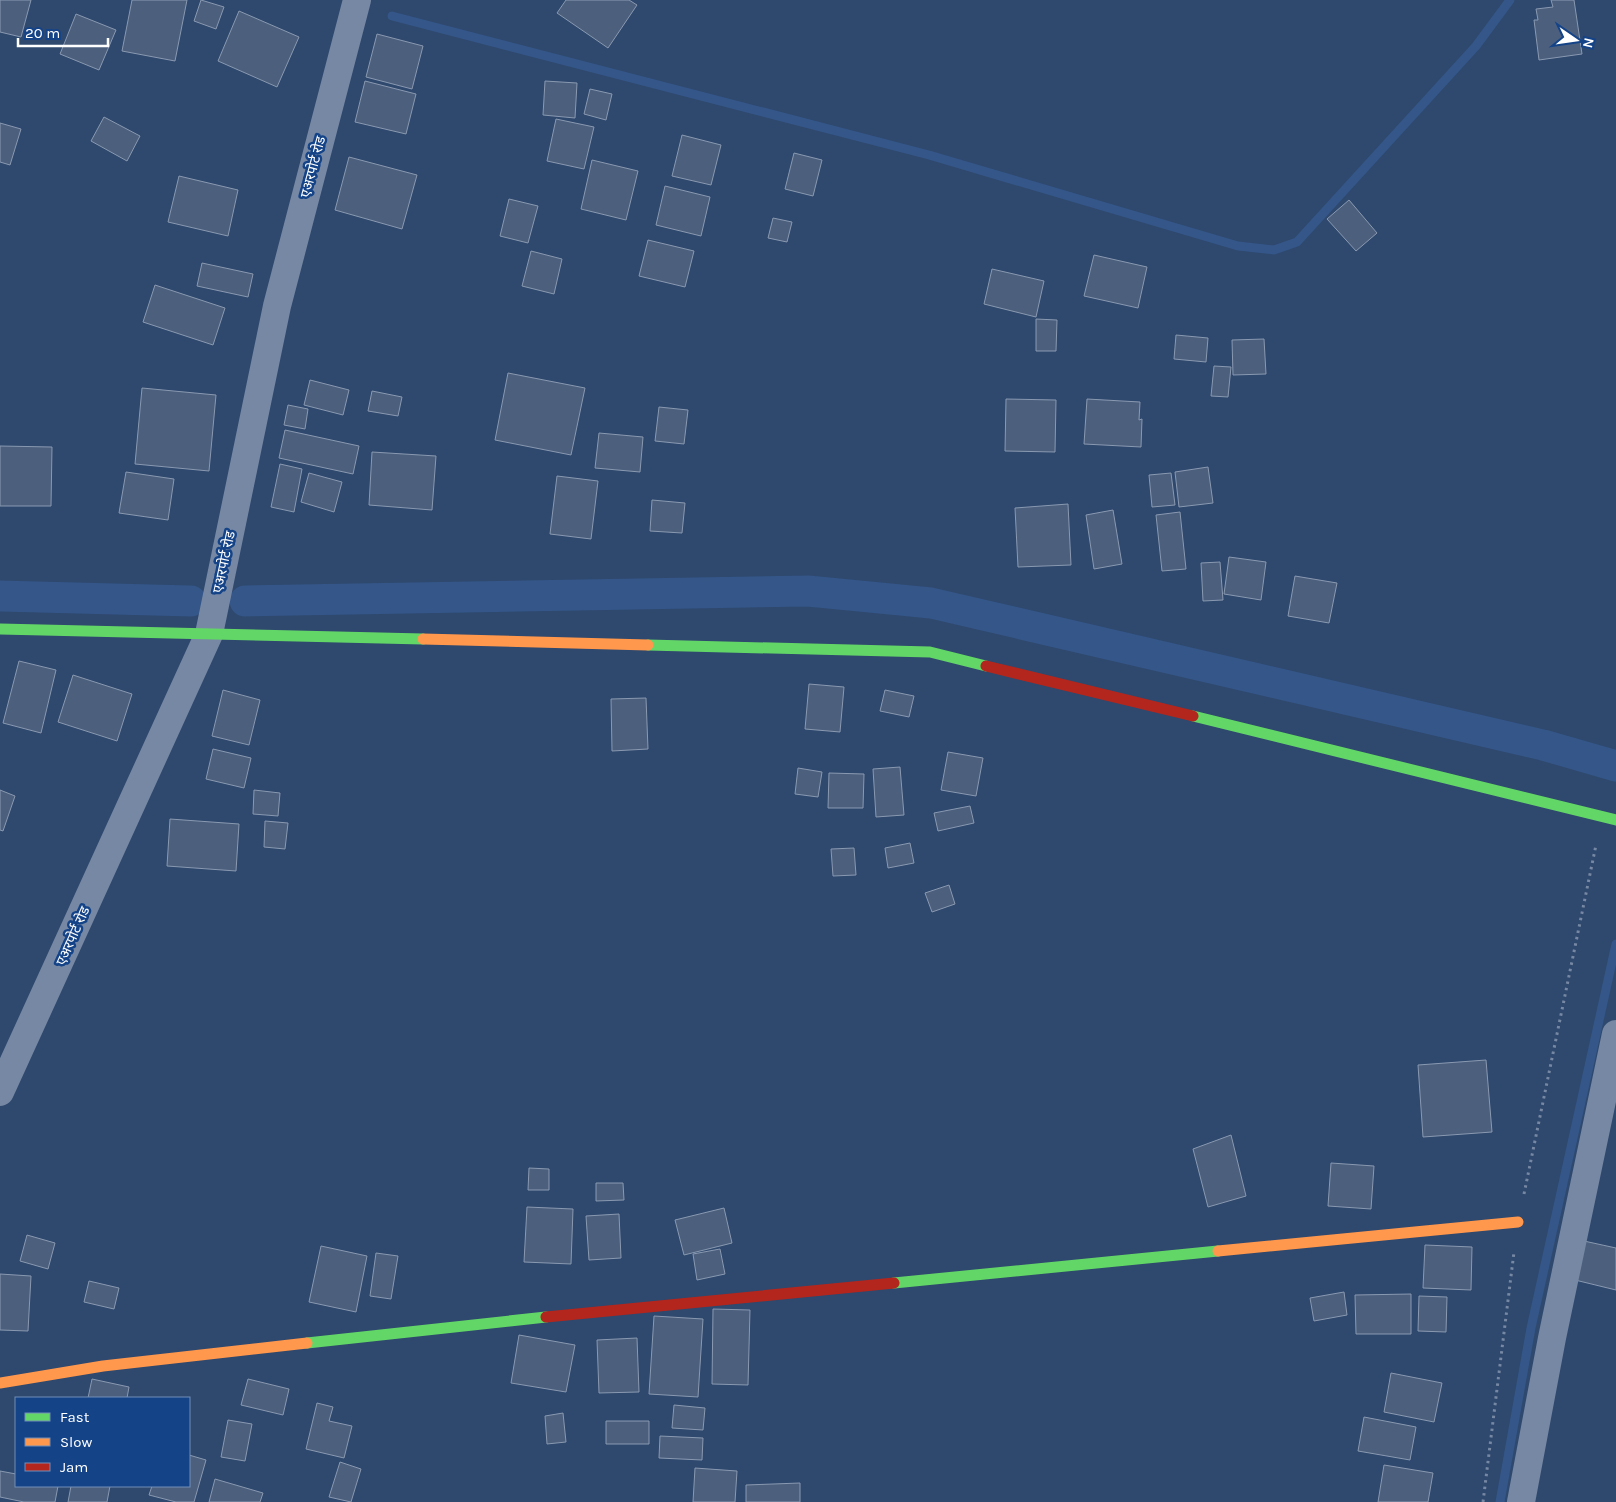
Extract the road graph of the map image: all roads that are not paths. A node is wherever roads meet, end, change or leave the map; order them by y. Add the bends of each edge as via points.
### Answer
1 (357, 0) edge
2 (0, 629) edge
3 (209, 634) junction
4 (1609, 818) edge
5 (1616, 1034) edge
6 (0, 1092) edge
7 (1518, 1222) road end
8 (0, 1383) edge
9 (1521, 1502) edge

1 - 3 street, एअरपोर्ट रोड via 277,306
2 - 3 street
3 - 4 street via 930,652
3 - 6 street, एअरपोर्ट रोड
5 - 9 street
7 - 8 street via 543,1317 103,1366

